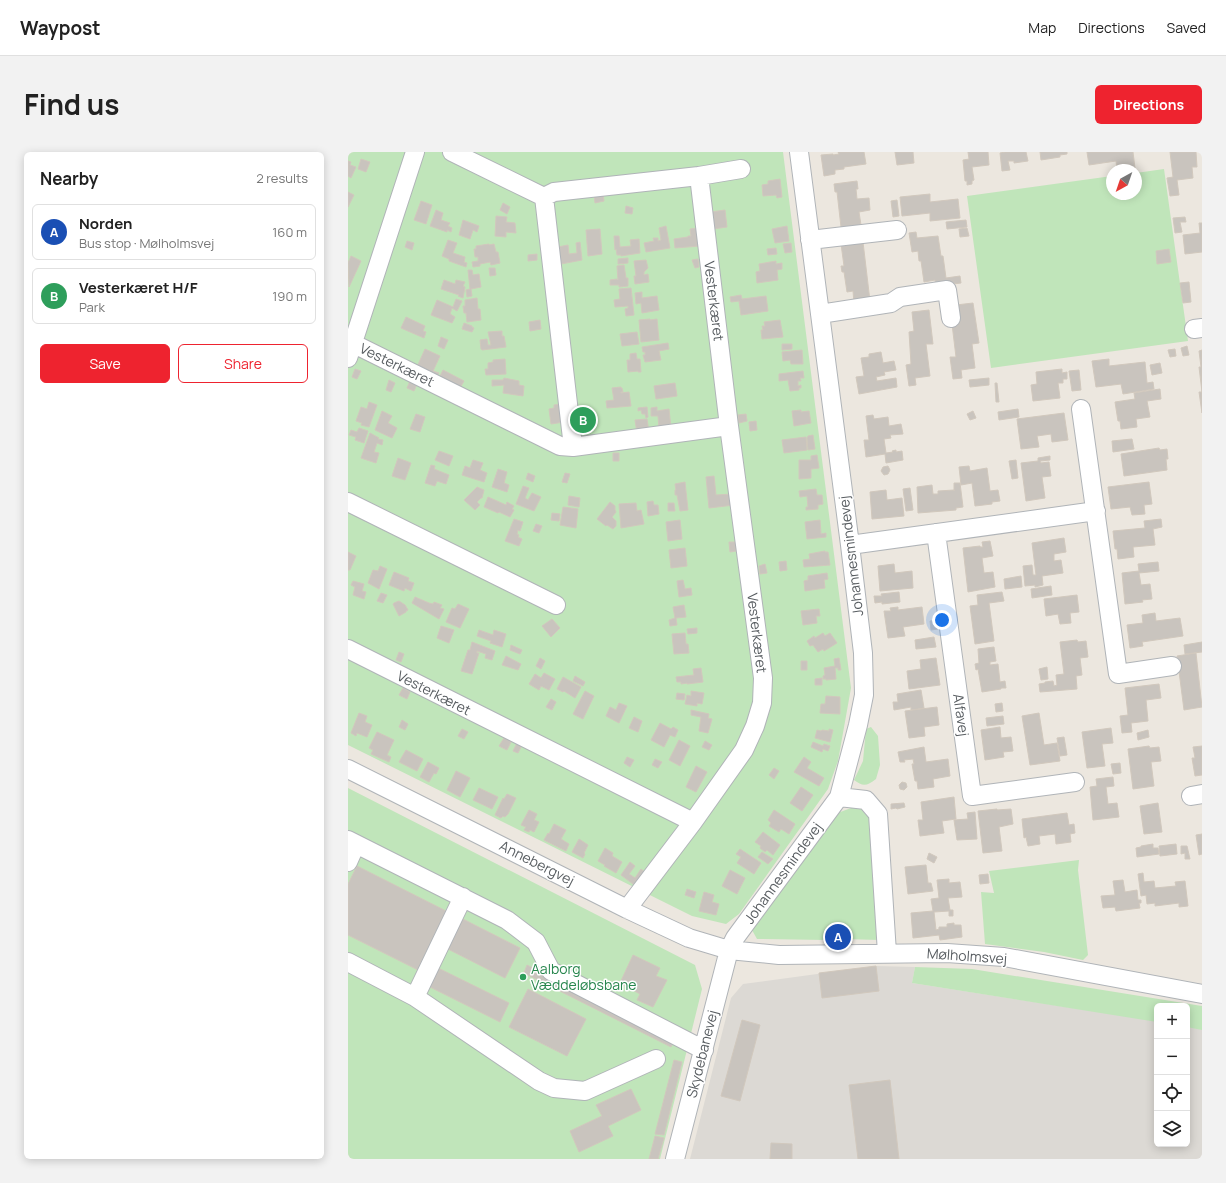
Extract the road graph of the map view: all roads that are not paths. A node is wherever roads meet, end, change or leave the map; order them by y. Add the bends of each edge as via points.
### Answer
1 (415, 152) edge
2 (452, 152) edge
3 (799, 152) edge
4 (741, 169) dead end
5 (698, 176) junction
6 (544, 196) junction
7 (897, 230) dead end
8 (810, 240) junction
9 (820, 314) junction
10 (951, 318) dead end
11 (350, 347) edge
12 (1081, 409) dead end
13 (729, 426) junction
14 (572, 447) junction
15 (348, 502) edge
16 (1096, 511) junction
17 (936, 533) junction
18 (850, 545) junction
19 (556, 605) dead end
20 (348, 650) edge
21 (1172, 666) dead end
22 (348, 769) edge
23 (1075, 782) dead end
24 (839, 797) junction
25 (693, 822) junction
26 (352, 842) edge
27 (348, 862) edge
28 (463, 897) junction
29 (627, 909) junction
30 (729, 950) junction
31 (887, 953) junction
32 (348, 962) edge
33 (1202, 994) edge
34 (415, 997) junction
35 (704, 1050) junction
36 (656, 1059) dead end
37 (675, 1159) edge

1 - 11 street, Vesterkæret
2 - 6 street
3 - 8 street, Johannesmindevej
4 - 5 street
5 - 6 street via 554,192
5 - 13 street, Vesterkæret
6 - 14 street
7 - 8 street
8 - 9 street, Johannesmindevej
9 - 10 street via 891,303 900,297 947,290
9 - 18 street, Johannesmindevej
11 - 14 street, Vesterkæret via 560,446
12 - 16 street
13 - 14 street, Vesterkæret
13 - 25 street, Vesterkæret via 763,678 762,703 744,750
15 - 19 street
16 - 17 street
16 - 21 street via 1118,674
17 - 18 street
17 - 23 street, Alfavej via 972,796
18 - 24 street, Johannesmindevej via 863,653 864,695
20 - 25 street, Vesterkæret
22 - 29 street, Annebergvej
24 - 30 street, Johannesmindevej via 735,938
24 - 31 street via 866,800 878,814
25 - 29 street, Vesterkæret
26 - 27 street
26 - 28 street
28 - 34 street
28 - 35 street via 507,920 536,942 551,971
29 - 30 street, Annebergvej via 689,938
30 - 31 street, Mølholmsvej via 779,955
30 - 35 street, Skydebanevej
31 - 33 street, Mølholmsvej via 947,953 1004,957
32 - 34 street
34 - 36 street via 554,1088 585,1091
35 - 37 street, Skydebanevej

